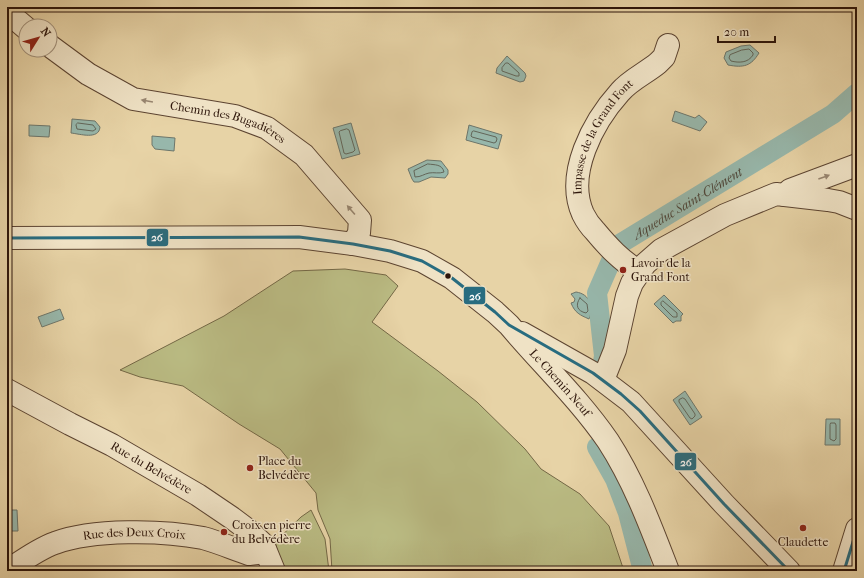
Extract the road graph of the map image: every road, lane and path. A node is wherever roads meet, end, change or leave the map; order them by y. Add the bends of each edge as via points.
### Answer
1 (7, 12) edge
2 (18, 21) edge
3 (668, 45) dead end
4 (58, 52) edge
5 (857, 165) edge
6 (775, 197) junction
7 (857, 209) edge
8 (7, 238) edge
9 (353, 244) junction
10 (639, 272) junction
11 (509, 325) junction
12 (603, 380) junction
13 (7, 390) edge
14 (16, 404) edge
15 (857, 529) edge
16 (265, 550) junction
17 (7, 571) edge
18 (274, 571) edge
19 (668, 571) edge
20 (789, 571) edge
21 (844, 571) edge

1 - 2 street
3 - 10 street, Impasse de la Grand Font via 664,57 620,91 604,111 586,145 577,181 578,201 590,226 619,258
9 -> 4 street, Chemin des Bugadières via 359,233 360,220 304,155 267,128 235,116 133,99 88,74
6 -> 5 street
6 - 7 street via 828,200
6 - 10 street via 725,215 661,250
8 - 9 street, Le Chemin Neuf via 299,237
9 - 11 street, Le Chemin Neuf via 390,251 422,261 452,278
10 - 12 street via 627,296 615,350
11 - 12 street
11 - 19 street, Le Chemin Neuf via 588,414 608,442 635,491
12 - 20 street via 636,407
13 - 14 street, Rue du Belvédère
14 - 16 street, Rue du Belvédère via 112,445 198,495 248,530 263,544
15 - 21 street
16 - 17 street, Rue des Deux Croix via 249,554 204,538 150,533 102,533 54,543
16 - 18 street, Rue du Belvédère

